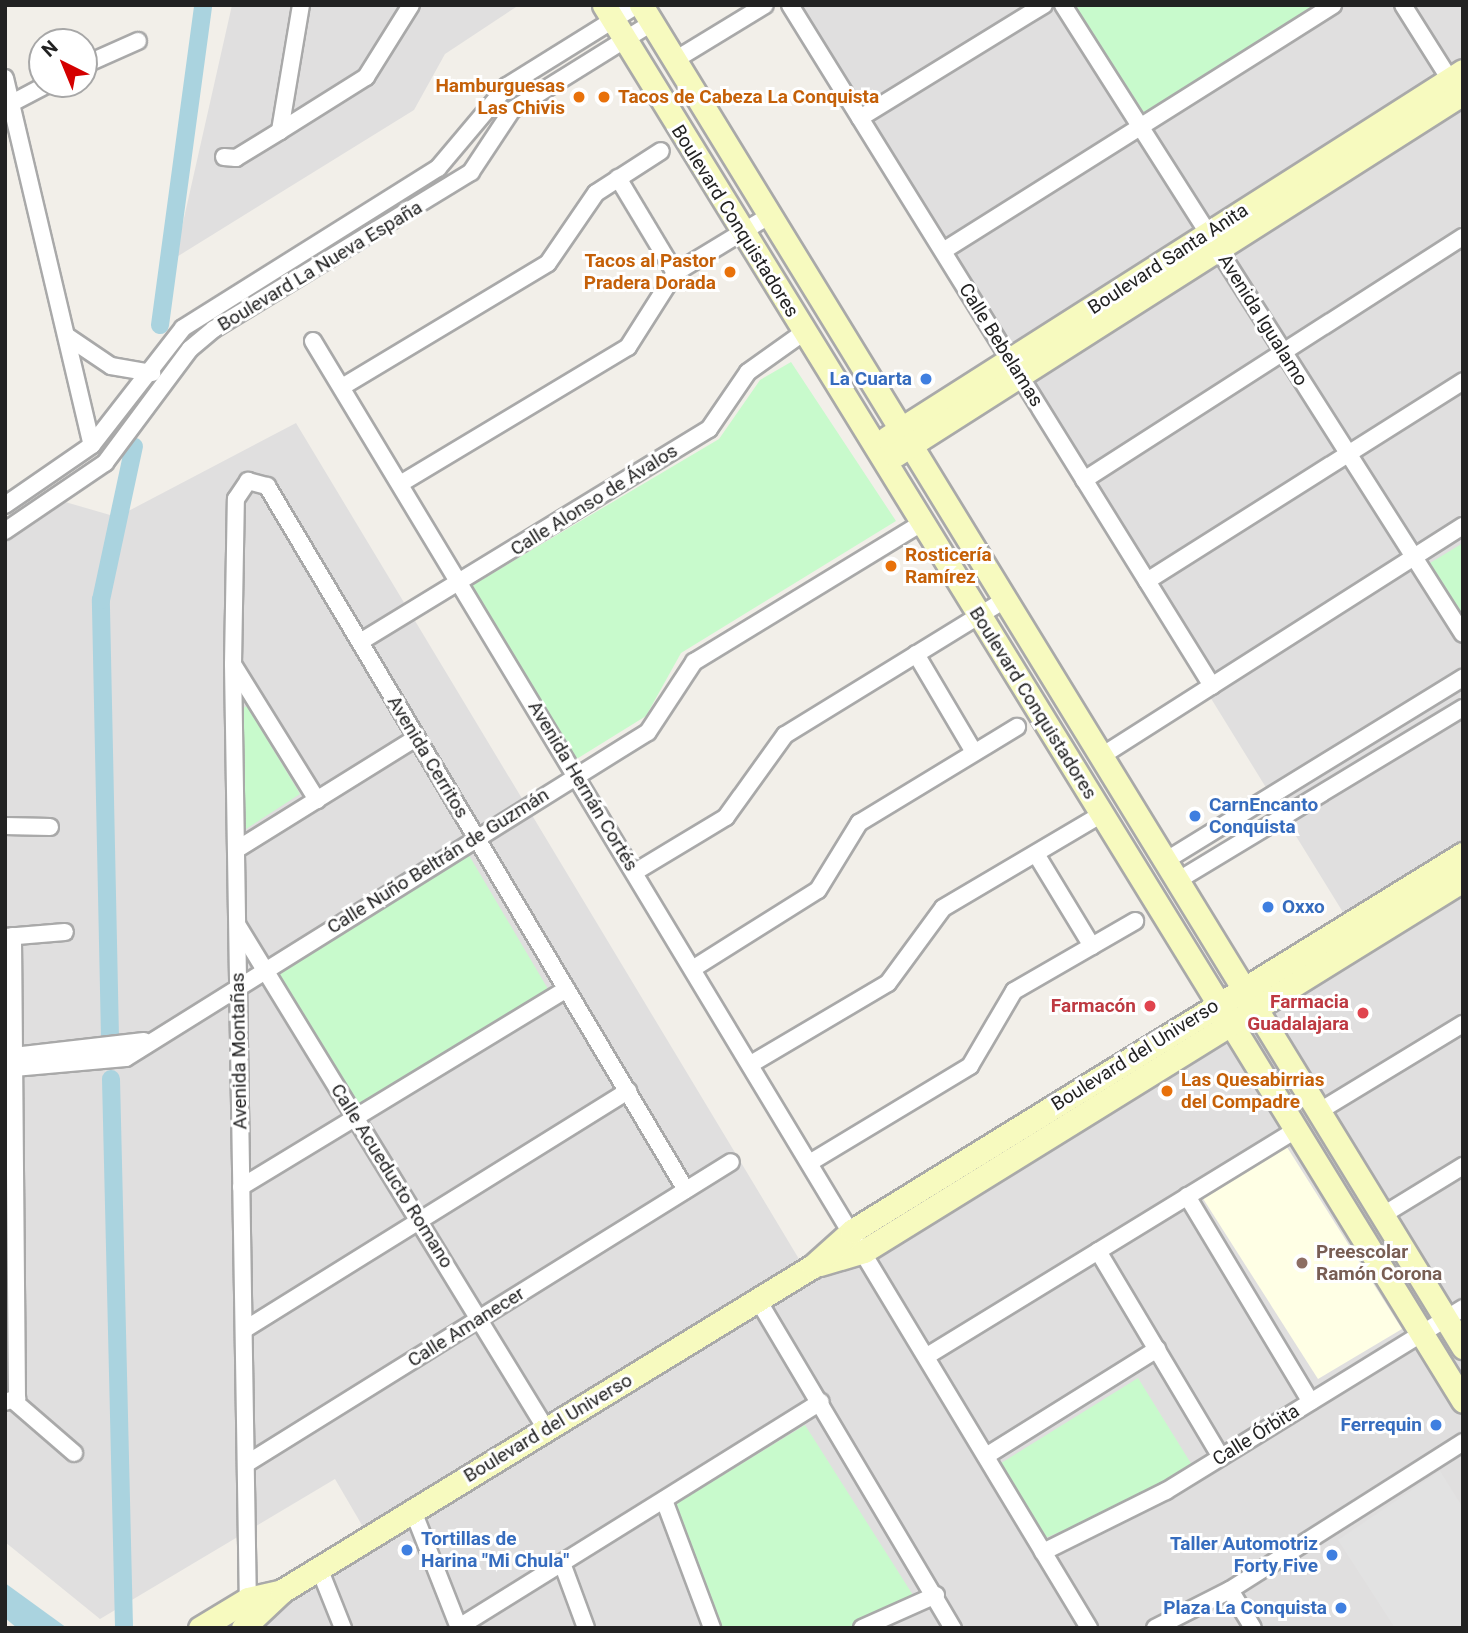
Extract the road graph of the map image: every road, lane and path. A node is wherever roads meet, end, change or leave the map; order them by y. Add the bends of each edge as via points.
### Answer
1 (301, 5) edge
2 (411, 5) edge
3 (765, 5) edge
4 (790, 5) edge
5 (1044, 5) edge
6 (1063, 5) edge
7 (1333, 5) edge
8 (1403, 5) edge
9 (643, 11) edge
10 (609, 12) edge
11 (626, 40) junction
12 (138, 41) dead end
13 (98, 59) edge
14 (675, 60) junction
15 (5, 78) edge
16 (1459, 88) edge
17 (28, 95) edge
18 (12, 103) junction
19 (860, 118) junction
20 (1140, 127) junction
21 (280, 131) junction
22 (661, 150) dead end
23 (224, 157) dead end
24 (618, 178) junction
25 (766, 217) junction
26 (742, 232) junction
27 (1463, 237) edge
28 (1213, 241) junction
29 (943, 251) junction
30 (675, 273) junction
31 (804, 332) junction
32 (68, 337) junction
33 (313, 341) dead end
34 (1284, 353) junction
35 (1015, 368) junction
36 (149, 369) junction
37 (1463, 381) edge
38 (162, 386) junction
39 (342, 387) junction
40 (903, 439) junction
41 (92, 445) junction
42 (879, 454) junction
43 (1348, 454) junction
44 (1084, 480) junction
45 (248, 481) joint
46 (400, 485) junction
47 (5, 505) edge
48 (922, 523) junction
49 (1463, 526) edge
50 (5, 531) edge
51 (1414, 557) junction
52 (1147, 581) junction
53 (460, 582) junction
54 (1003, 601) junction
55 (979, 615) junction
56 (1463, 634) edge
57 (360, 642) junction
58 (916, 654) junction
59 (233, 664) junction
60 (1463, 678) edge
61 (1212, 686) junction
62 (1463, 708) edge
63 (1017, 727) dead end
64 (416, 738) junction
65 (974, 752) junction
66 (1100, 757) junction
67 (577, 776) junction
68 (1280, 790) junction
69 (317, 800) junction
70 (5, 811) edge
71 (1293, 811) junction
72 (1102, 814) junction
73 (6, 826) edge
74 (50, 827) dead end
75 (476, 837) junction
76 (236, 850) junction
77 (1036, 854) junction
78 (1463, 854) edge
79 (1165, 861) junction
80 (635, 872) junction
81 (1463, 880) edge
82 (1177, 881) junction
83 (1407, 901) junction
84 (1135, 921) dead end
85 (237, 924) junction
86 (65, 932) dead end
87 (9, 936) edge
88 (1091, 946) junction
89 (264, 968) junction
90 (694, 968) junction
91 (238, 985) junction
92 (566, 989) junction
93 (1249, 998) junction
94 (1224, 1013) junction
95 (1463, 1024) edge
96 (10, 1061) edge
97 (751, 1064) junction
98 (628, 1091) junction
99 (1318, 1112) junction
100 (17, 1118) junction
101 (356, 1118) junction
102 (1296, 1130) junction
103 (5, 1133) edge
104 (731, 1162) dead end
105 (811, 1162) junction
106 (1463, 1166) edge
107 (241, 1187) junction
108 (686, 1189) junction
109 (1187, 1196) junction
110 (1382, 1215) junction
111 (419, 1220) junction
112 (858, 1241) junction
113 (1098, 1251) junction
114 (758, 1300) junction
115 (1454, 1313) edge
116 (479, 1319) junction
117 (247, 1328) junction
118 (1420, 1334) junction
119 (1463, 1347) edge
120 (1157, 1349) junction
121 (927, 1356) junction
122 (1463, 1401) edge
123 (9, 1402) edge
124 (821, 1402) junction
125 (1311, 1402) junction
126 (547, 1429) junction
127 (1463, 1442) edge
128 (74, 1453) dead end
129 (986, 1456) junction
130 (1221, 1457) junction
131 (246, 1464) junction
132 (664, 1500) junction
133 (413, 1511) junction
134 (1044, 1552) junction
135 (562, 1563) junction
136 (319, 1568) junction
137 (1230, 1590) junction
138 (282, 1591) junction
139 (936, 1595) junction
140 (248, 1599) junction
141 (246, 1626) edge
142 (459, 1627) edge
143 (200, 1628) edge
144 (342, 1628) edge
145 (586, 1628) edge
146 (712, 1628) edge
147 (862, 1628) edge
148 (953, 1628) edge
149 (1089, 1628) edge
150 (1155, 1628) edge
151 (1253, 1628) edge

1 - 21 street
2 - 21 street via 366,77
3 - 14 street
4 - 19 street, Calle Bebelamas
5 - 19 street
6 - 20 street, Avenida Igualamo
7 - 20 street
8 - 16 street
9 - 10 street, Boulevard La Nueva España
9 - 11 street, Boulevard La Nueva España
9 - 14 street, Boulevard Conquistadores
10 - 11 street, Boulevard Conquistadores
10 - 36 street, Boulevard La Nueva España via 507,86 438,168 183,328
11 - 26 street, Boulevard Conquistadores
11 - 38 street, Boulevard La Nueva España via 512,110 471,172 214,329
12 - 13 street
14 - 25 street, Boulevard Conquistadores
15 - 18 street
16 - 28 street, Boulevard Santa Anita
17 - 18 street
18 - 32 street
19 - 29 street, Calle Bebelamas
20 - 28 street, Avenida Igualamo
20 - 29 street
21 - 23 street via 236,158
22 - 24 street
24 - 30 street
24 - 39 street via 584,205 548,263
25 - 26 street
25 - 40 street, Boulevard Conquistadores
26 - 30 street
26 - 31 street, Boulevard Conquistadores
27 - 34 street
28 - 34 street, Avenida Igualamo
28 - 35 street, Boulevard Santa Anita
29 - 35 street, Calle Bebelamas
30 - 46 street via 628,347
31 - 42 street, Boulevard Conquistadores
31 - 53 street, Calle Alonso de Ávalos via 748,372 709,429
32 - 36 street via 111,366
32 - 41 street
33 - 39 street, Avenida Hernán Cortés
34 - 43 street, Avenida Igualamo
34 - 44 street
35 - 40 street, Boulevard Santa Anita
35 - 44 street, Calle Bebelamas
36 - 38 street
36 - 41 street, Boulevard La Nueva España
37 - 43 street
38 - 50 street, Boulevard La Nueva España via 104,463
39 - 46 street, Avenida Hernán Cortés
40 - 42 street, Boulevard Santa Anita
40 - 54 street, Boulevard Conquistadores
41 - 47 street, Boulevard La Nueva España
42 - 48 street, Boulevard Conquistadores
43 - 51 street, Avenida Igualamo
43 - 52 street
44 - 52 street, Calle Bebelamas
45 - 57 street, Avenida Cerritos via 267,486
45 - 59 street, Avenida Montañas via 236,499
46 - 53 street, Avenida Hernán Cortés
48 - 55 street, Boulevard Conquistadores
48 - 67 street, Calle Nuño Beltrán de Guzmán via 694,662 648,732
49 - 51 street
51 - 56 street, Avenida Igualamo
51 - 61 street
52 - 61 street, Calle Bebelamas
53 - 57 street, Calle Alonso de Ávalos
53 - 67 street, Avenida Hernán Cortés
54 - 55 street
54 - 66 street, Boulevard Conquistadores
55 - 58 street
55 - 72 street, Boulevard Conquistadores
57 - 64 street, Avenida Cerritos
58 - 65 street
58 - 80 street via 776,741 734,809
59 - 69 street
59 - 76 street, Avenida Montañas
60 - 68 street
61 - 66 street
62 - 71 street
63 - 65 street
64 - 69 street
64 - 75 street, Avenida Cerritos
65 - 90 street via 859,823 818,890
66 - 79 street, Boulevard Conquistadores
67 - 75 street, Calle Nuño Beltrán de Guzmán
67 - 80 street, Avenida Hernán Cortés
68 - 71 street
68 - 79 street
69 - 76 street
70 - 73 street
71 - 82 street
72 - 77 street
72 - 94 street, Boulevard Conquistadores
73 - 74 street
75 - 89 street, Calle Nuño Beltrán de Guzmán
75 - 92 street, Avenida Cerritos
76 - 85 street, Avenida Montañas
77 - 88 street
77 - 97 street via 935,914 888,983
78 - 83 street, Boulevard del Universo
79 - 82 street, Boulevard Conquistadores
80 - 90 street, Avenida Hernán Cortés
81 - 83 street, Boulevard del Universo
82 - 93 street, Boulevard Conquistadores
83 - 93 street, Boulevard del Universo
84 - 88 street
85 - 89 street, Calle Acueducto Romano
85 - 91 street, Avenida Montañas
86 - 87 street
87 - 96 street
88 - 105 street via 1014,991 970,1066
89 - 91 street, Calle Nuño Beltrán de Guzmán
89 - 101 street, Calle Acueducto Romano
90 - 97 street, Avenida Hernán Cortés
91 - 96 street, Calle Nuño Beltrán de Guzmán via 144,1041
91 - 107 street, Avenida Montañas
92 - 98 street, Avenida Cerritos
92 - 101 street
93 - 94 street, Boulevard del Universo
93 - 99 street, Boulevard Conquistadores
94 - 102 street, Boulevard Conquistadores
94 - 112 street, Boulevard del Universo
95 - 99 street
96 - 100 street
97 - 105 street, Avenida Hernán Cortés
98 - 108 street, Avenida Cerritos
98 - 111 street
99 - 110 street, Boulevard Conquistadores
100 - 103 street
100 - 123 street
101 - 107 street
101 - 111 street, Calle Acueducto Romano
102 - 109 street
102 - 118 street, Boulevard Conquistadores
104 - 108 street, Calle Amanecer
105 - 112 street, Avenida Hernán Cortés
106 - 110 street
107 - 117 street, Avenida Montañas
108 - 116 street, Calle Amanecer
109 - 113 street
109 - 125 street
110 - 115 street, Boulevard Conquistadores
111 - 116 street, Calle Acueducto Romano
111 - 117 street
112 - 114 street, Boulevard del Universo
112 - 121 street, Avenida Hernán Cortés
113 - 120 street
113 - 121 street
114 - 124 street
114 - 126 street, Boulevard del Universo
115 - 118 street, Calle Órbita
115 - 119 street, Boulevard Conquistadores
116 - 126 street, Calle Acueducto Romano
116 - 131 street, Calle Amanecer
117 - 131 street, Avenida Montañas
118 - 122 street, Boulevard Conquistadores
118 - 125 street, Calle Órbita
120 - 129 street
120 - 130 street
121 - 129 street, Avenida Hernán Cortés
123 - 128 street
124 - 132 street
124 - 139 street
125 - 130 street, Calle Órbita
126 - 133 street, Boulevard del Universo
127 - 137 street
129 - 134 street, Avenida Hernán Cortés
130 - 134 street, Calle Órbita
131 - 140 street, Avenida Montañas
132 - 135 street
132 - 146 street
133 - 136 street, Boulevard del Universo
133 - 142 street
134 - 149 street, Avenida Hernán Cortés
135 - 142 street
135 - 145 street
136 - 138 street, Boulevard del Universo
136 - 144 street
137 - 150 street
137 - 151 street
138 - 140 street, Boulevard del Universo
138 - 141 street, Boulevard del Universo
139 - 147 street
139 - 148 street
140 - 141 street, Avenida Montañas
140 - 143 street, Boulevard del Universo

